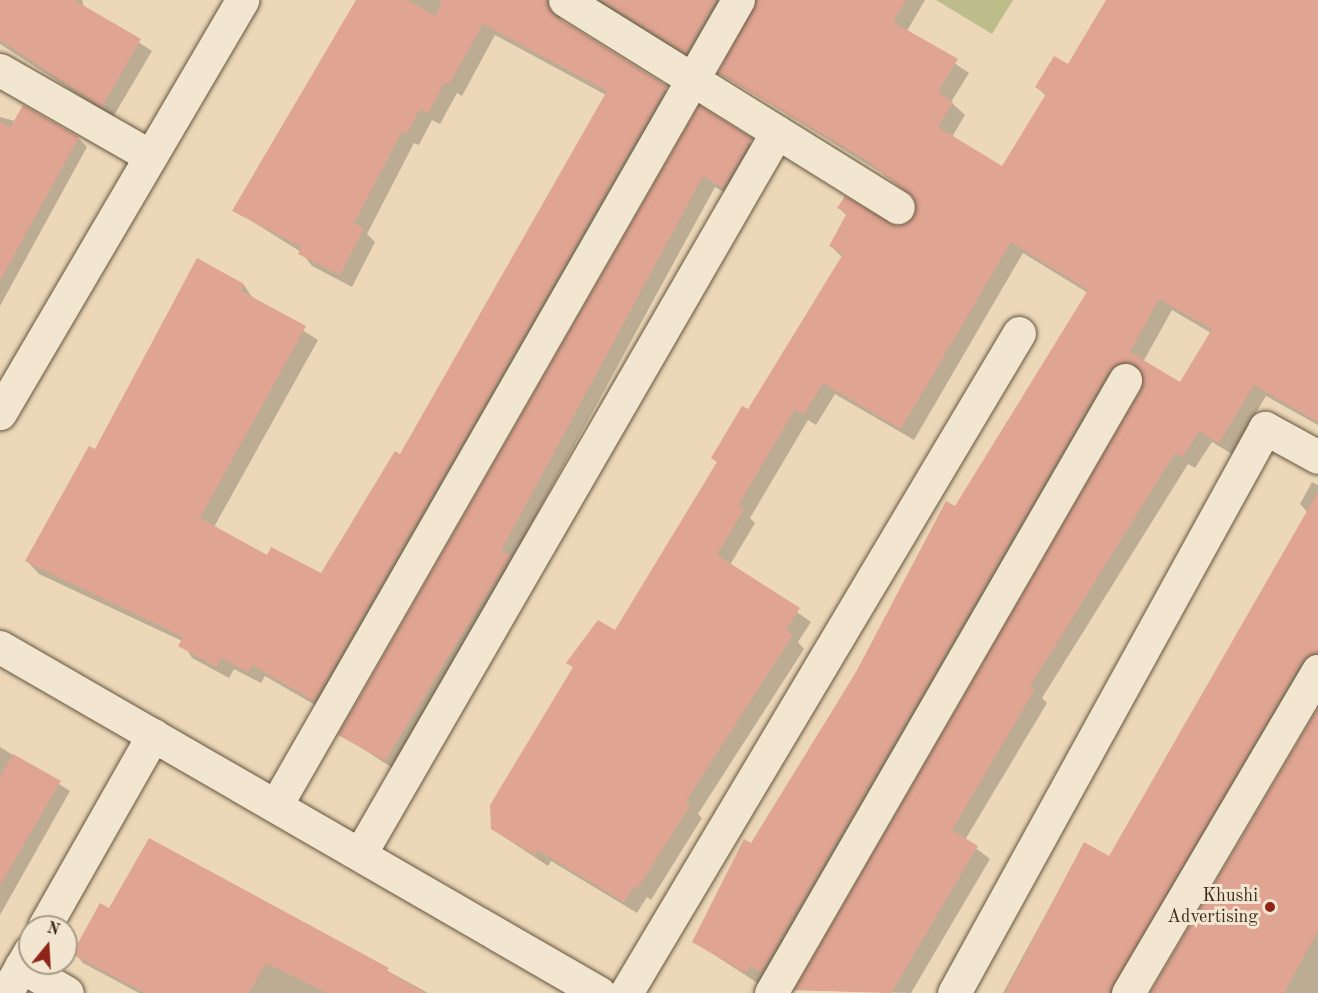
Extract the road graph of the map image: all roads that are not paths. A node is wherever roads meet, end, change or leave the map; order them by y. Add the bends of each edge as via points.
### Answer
1 (242, 0) edge
2 (565, 0) edge
3 (738, 0) edge
4 (0, 70) edge
5 (693, 78) junction
6 (777, 132) junction
7 (150, 156) junction
8 (898, 207) dead end
9 (1019, 333) dead end
10 (1125, 380) dead end
11 (0, 413) edge
12 (1318, 457) edge
13 (0, 648) edge
14 (1318, 671) edge
15 (153, 735) junction
16 (276, 805) junction
17 (360, 854) junction
18 (51, 915) edge
19 (29, 975) edge
20 (67, 993) edge
21 (599, 993) edge
22 (626, 993) edge
23 (771, 993) edge
24 (954, 993) edge
25 (1128, 993) edge

1 - 7 street
2 - 5 street
3 - 5 street
4 - 7 street
5 - 6 street
5 - 16 street
6 - 8 street
6 - 17 street
7 - 11 street
9 - 22 street
10 - 23 street
12 - 24 street via 1265,428
13 - 15 street
14 - 25 street
15 - 16 street
15 - 18 street
16 - 17 street
17 - 21 street
19 - 20 street

